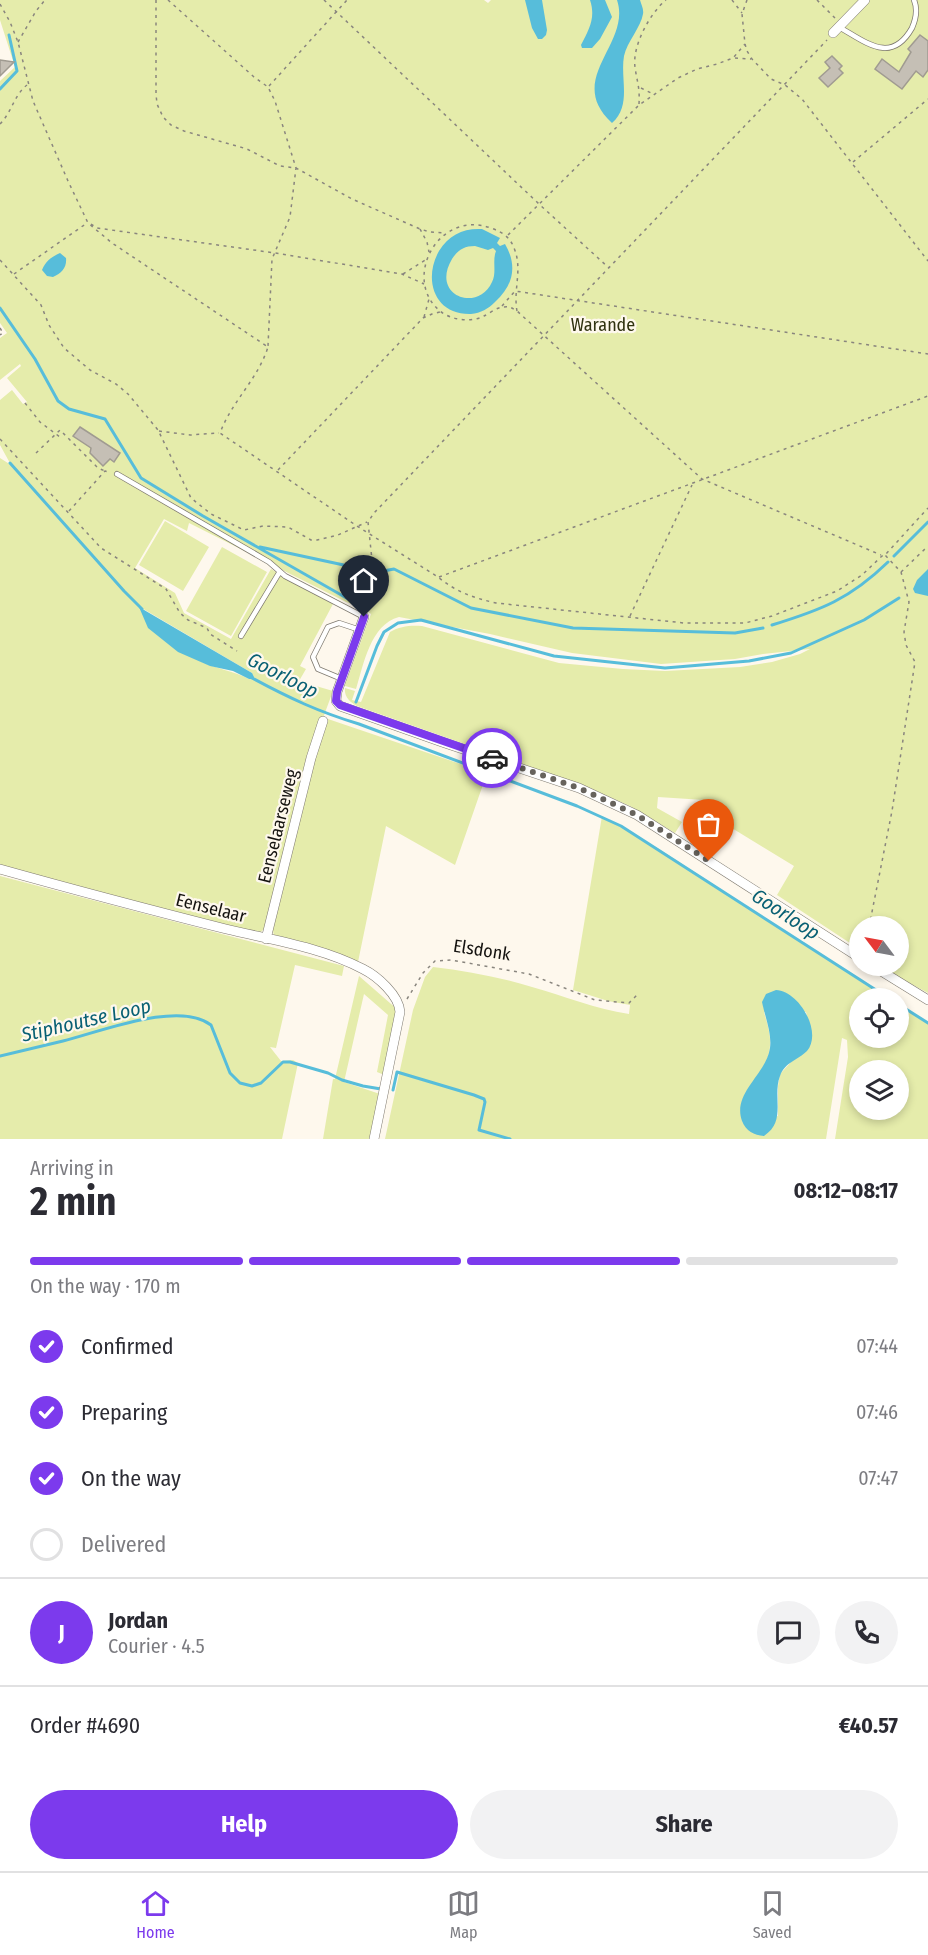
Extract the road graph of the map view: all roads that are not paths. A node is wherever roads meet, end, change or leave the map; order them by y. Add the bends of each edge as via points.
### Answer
1 (865, 0) edge
2 (914, 0) edge
3 (836, 30) joint
4 (117, 474) road end
5 (279, 573) junction
6 (364, 617) joint
7 (360, 630) junction
8 (241, 636) dead end
9 (342, 679) junction
10 (323, 721) dead end
11 (0, 869) edge
12 (266, 939) junction
13 (849, 951) edge
14 (890, 976) edge
15 (928, 999) edge
16 (374, 1139) edge

1 - 3 street
2 - 3 lane via 917,6 913,25 893,48 872,45
4 - 5 lane via 269,562
5 - 6 lane
5 - 8 lane
6 - 7 street
7 - 9 street
7 - 9 lane via 339,623 328,627 313,657 318,669
9 - 13 street via 336,701 340,705 579,788 637,815
10 - 12 street, Eenselaarseweg
11 - 12 street, Eenselaar
12 - 16 street, Eenselaar via 326,953 365,970 388,988 399,1005
14 - 15 street

